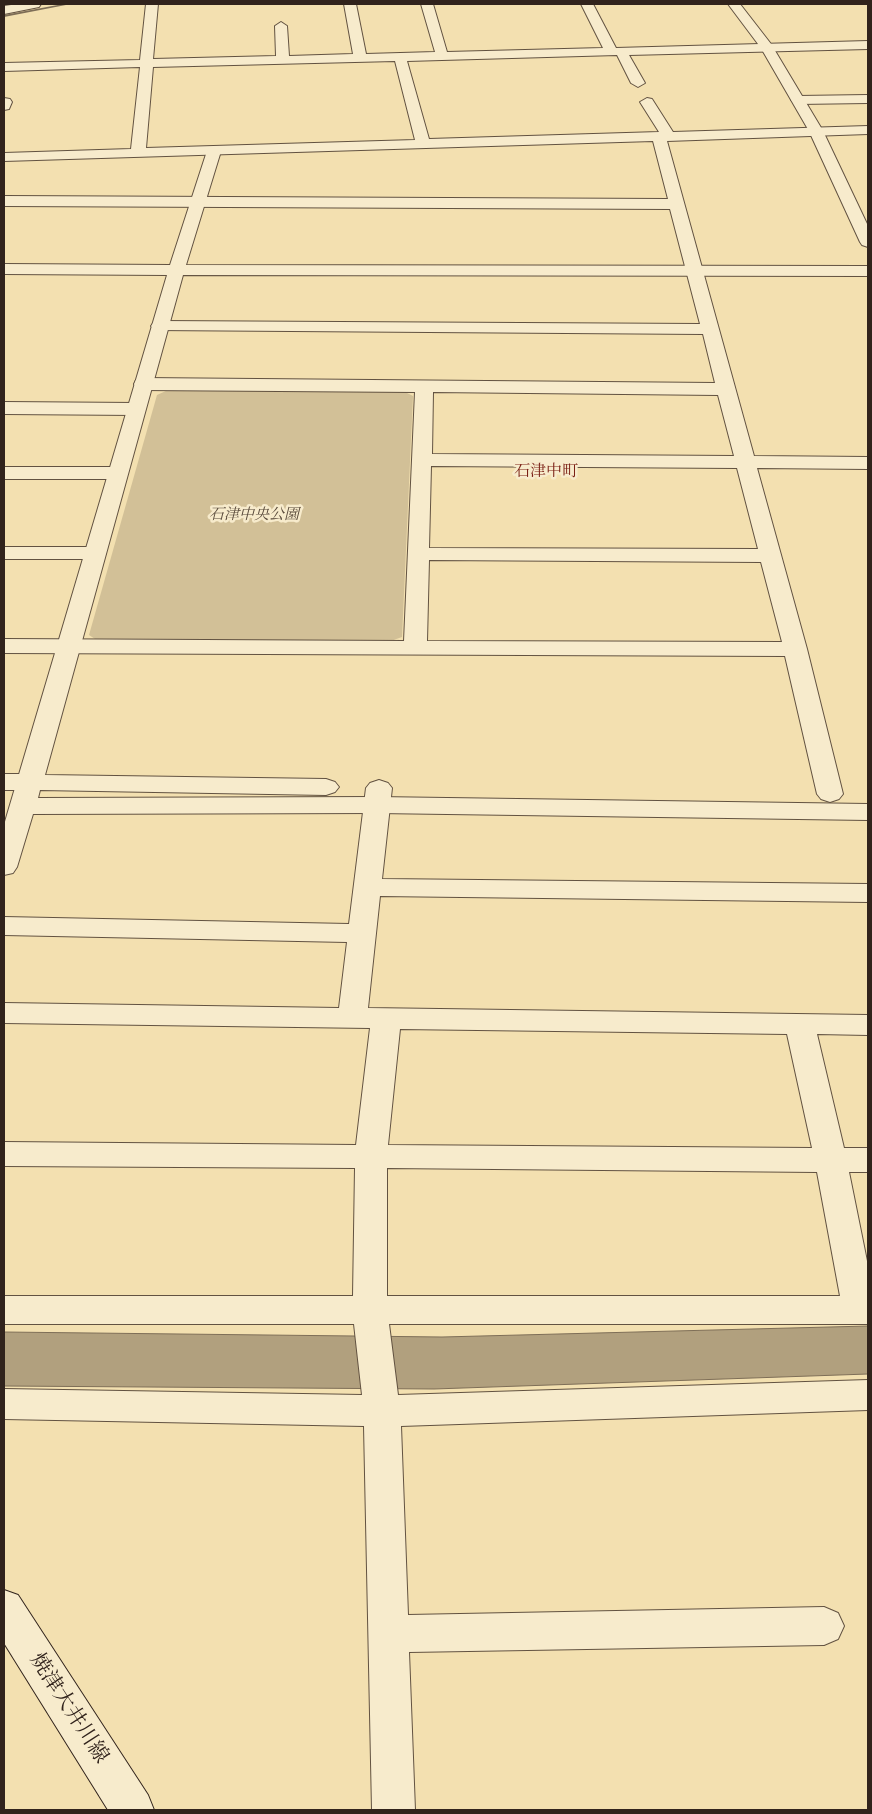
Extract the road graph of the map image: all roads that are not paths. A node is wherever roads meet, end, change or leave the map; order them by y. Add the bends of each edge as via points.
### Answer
1 (35, 4) edge
2 (152, 4) edge
3 (350, 4) edge
4 (426, 4) edge
5 (587, 4) edge
6 (734, 4) edge
7 (4, 10) edge
8 (281, 26) dead end
9 (868, 45) edge
10 (767, 47) junction
11 (616, 51) junction
12 (442, 56) junction
13 (400, 57) junction
14 (360, 58) junction
15 (283, 60) junction
16 (146, 63) junction
17 (4, 67) edge
18 (638, 83) dead end
19 (798, 100) junction
20 (867, 100) edge
21 (647, 102) dead end
22 (868, 130) edge
23 (816, 132) junction
24 (664, 137) junction
25 (423, 144) junction
26 (214, 150) junction
27 (138, 153) junction
28 (4, 157) edge
29 (4, 201) edge
30 (199, 201) junction
31 (676, 204) junction
32 (868, 242) edge
33 (4, 269) edge
34 (176, 271) junction
35 (868, 271) edge
36 (696, 272) junction
37 (160, 326) junction
38 (711, 329) junction
39 (143, 384) junction
40 (424, 387) junction
41 (726, 389) junction
42 (4, 408) edge
43 (136, 409) junction
44 (422, 460) junction
45 (746, 462) junction
46 (868, 463) edge
47 (4, 472) edge
48 (118, 473) junction
49 (4, 553) edge
50 (95, 553) junction
51 (418, 554) junction
52 (771, 556) junction
53 (4, 646) edge
54 (69, 646) junction
55 (795, 648) junction
56 (415, 649) junction
57 (4, 782) edge
58 (27, 794) junction
59 (830, 794) junction
60 (868, 794) edge
61 (378, 796) junction
62 (868, 812) edge
63 (4, 867) edge
64 (368, 887) junction
65 (868, 893) edge
66 (4, 926) edge
67 (362, 933) junction
68 (4, 1013) edge
69 (352, 1019) junction
70 (386, 1019) junction
71 (800, 1024) junction
72 (868, 1025) edge
73 (4, 1154) edge
74 (371, 1155) junction
75 (831, 1160) junction
76 (868, 1160) edge
77 (4, 1310) edge
78 (864, 1310) edge
79 (370, 1311) junction
80 (868, 1395) edge
81 (4, 1404) edge
82 (382, 1411) junction
83 (4, 1608) edge
84 (824, 1626) dead end
85 (389, 1634) junction
86 (133, 1810) edge
87 (394, 1810) edge

1 - 7 street
2 - 16 street
3 - 14 street
4 - 12 street
5 - 11 street
6 - 10 street
8 - 15 street
9 - 10 street
10 - 11 street
10 - 19 street
11 - 12 street
11 - 18 street
12 - 13 street
13 - 14 street
13 - 25 street
14 - 15 street
15 - 16 street
16 - 17 street
16 - 27 street
19 - 20 street
19 - 23 street
21 - 24 street
22 - 23 street
23 - 24 street
23 - 32 street
24 - 25 street
24 - 31 street
25 - 26 street
26 - 27 street
26 - 30 street
27 - 28 street
29 - 30 street
30 - 31 street
30 - 34 street
31 - 36 street
33 - 34 street
34 - 36 street
34 - 37 street
35 - 36 street
36 - 38 street
37 - 38 street
37 - 39 street
38 - 41 street
39 - 40 street
39 - 43 street
40 - 41 street
40 - 44 street
41 - 45 street
42 - 43 street
43 - 48 street
44 - 45 street
44 - 51 street
45 - 46 street
45 - 52 street
47 - 48 street
48 - 50 street
49 - 50 street
50 - 54 street
51 - 52 street
51 - 56 street
52 - 55 street
53 - 54 street
54 - 56 street
54 - 58 street
55 - 56 street
55 - 59 street
57 - 58 street
58 - 61 street
58 - 63 street
59 - 60 street
59 - 61 street
61 - 62 street
61 - 64 street
64 - 65 street
64 - 67 street
66 - 67 street
67 - 69 street
68 - 69 street
69 - 70 street
70 - 71 street
70 - 74 street
71 - 72 street
71 - 75 street
73 - 74 street
74 - 75 street
74 - 79 street
75 - 76 street
75 - 78 street
77 - 79 street
78 - 79 street
79 - 82 street
80 - 82 street
81 - 82 street
82 - 85 street
83 - 86 street, 焼津大井川線
84 - 85 street
85 - 87 street

